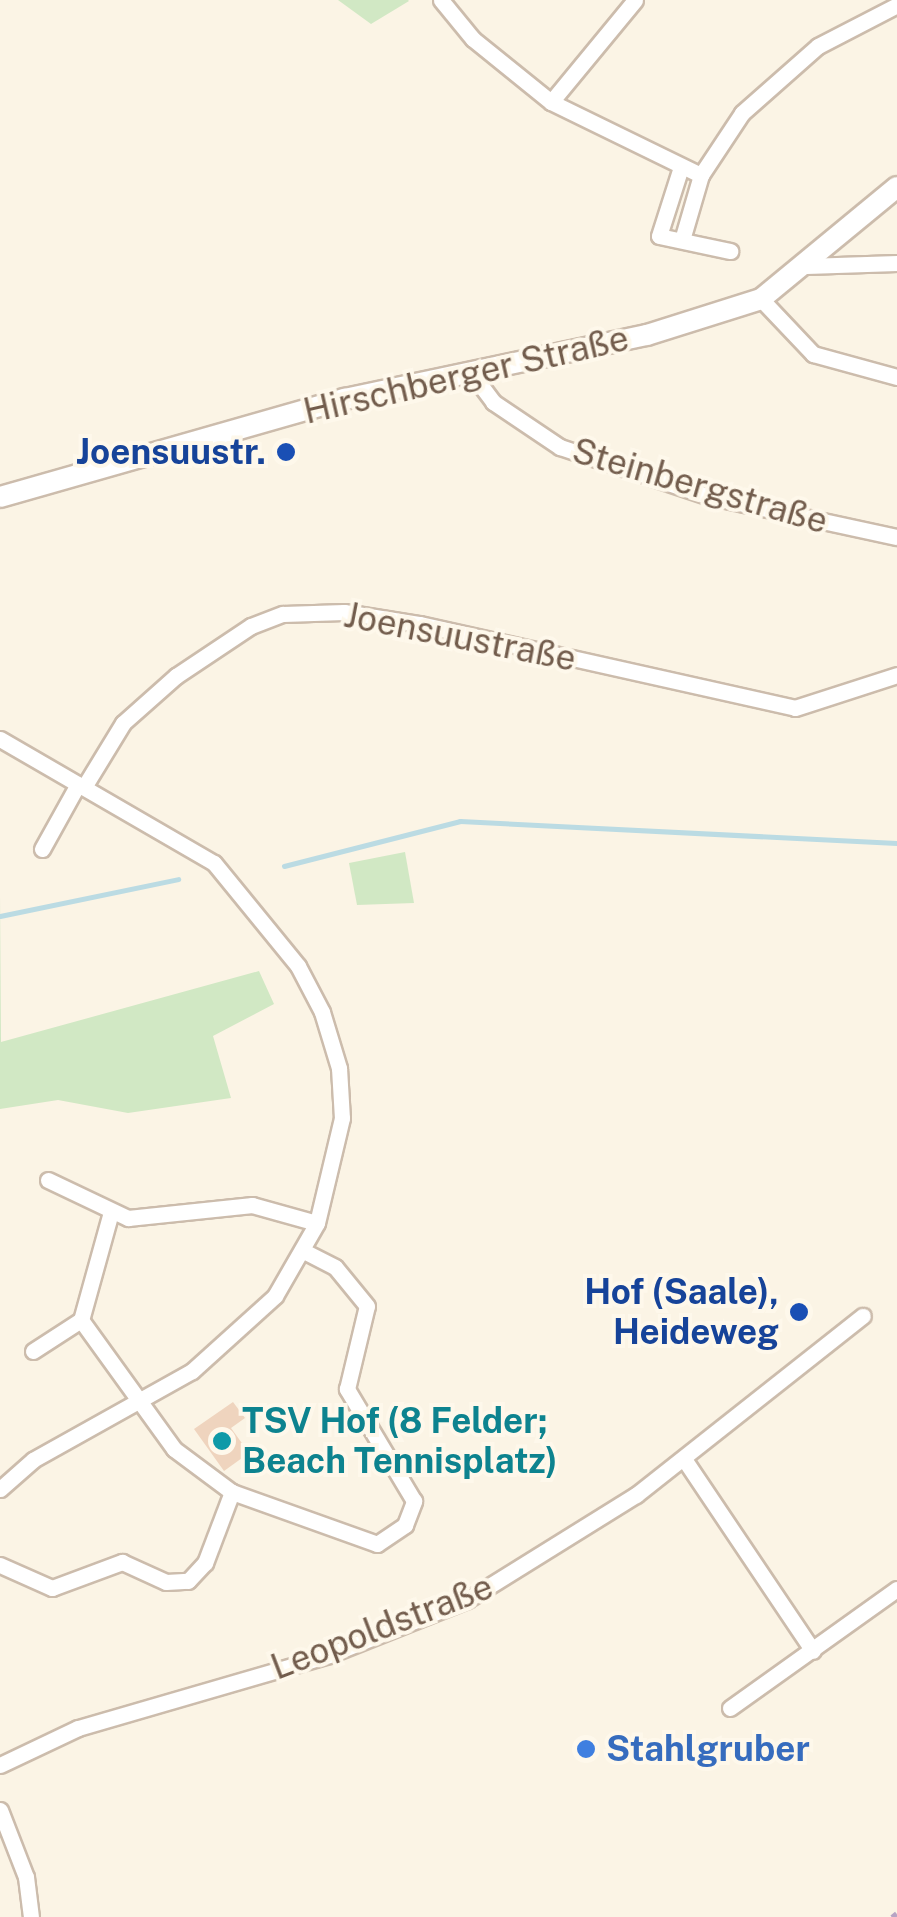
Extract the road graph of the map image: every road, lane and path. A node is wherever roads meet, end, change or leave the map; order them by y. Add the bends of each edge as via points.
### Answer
1 (441, 0) edge
2 (635, 0) edge
3 (897, 5) edge
4 (551, 102) junction
5 (681, 168) junction
6 (701, 175) junction
7 (897, 187) edge
8 (682, 240) junction
9 (730, 251) dead end
10 (897, 263) edge
11 (811, 266) junction
12 (761, 300) junction
13 (470, 371) junction
14 (897, 377) edge
15 (0, 497) edge
16 (897, 537) edge
17 (897, 675) edge
18 (0, 739) edge
19 (81, 786) junction
20 (42, 849) dead end
21 (48, 1180) dead end
22 (110, 1212) junction
23 (318, 1223) junction
24 (303, 1251) junction
25 (863, 1316) dead end
26 (81, 1320) junction
27 (33, 1351) dead end
28 (142, 1404) junction
29 (684, 1459) junction
30 (0, 1489) edge
31 (232, 1492) junction
32 (0, 1566) edge
33 (897, 1589) edge
34 (813, 1651) junction
35 (730, 1708) dead end
36 (0, 1765) edge
37 (0, 1810) edge
38 (31, 1917) edge

1 - 4 street via 473,39
2 - 4 street
3 - 6 street via 818,46 742,113
4 - 5 street
5 - 6 street
5 - 8 street via 659,236
6 - 8 street
7 - 11 main road, Hirschberger Straße
8 - 9 street
10 - 11 street
11 - 12 main road, Hirschberger Straße
12 - 13 main road, Hirschberger Straße via 647,334
12 - 14 street via 813,354
13 - 15 main road, Hirschberger Straße
13 - 16 street, Steinbergstraße via 492,402 560,447 707,496
17 - 19 street, Joensuustraße via 794,708 420,624 344,612 284,614 236,634 176,676 124,723
18 - 19 street
19 - 20 street, Joensuustraße
19 - 23 street via 214,863 298,966 339,1068 334,1176
21 - 22 street
22 - 23 street via 149,1221 252,1205
22 - 26 street via 78,1306
23 - 24 street
24 - 28 street via 231,1343
24 - 31 street via 335,1267 363,1296 367,1318 347,1389 410,1484 412,1512 393,1537 355,1542 274,1502
25 - 29 street, Leopoldstraße
26 - 27 street
26 - 28 street
28 - 30 street via 33,1460
28 - 31 street via 174,1449
29 - 34 street
29 - 36 street, Leopoldstraße via 467,1600 329,1655 95,1722
31 - 32 street via 205,1563 188,1581 166,1582 122,1562 52,1588
33 - 34 street
34 - 35 street
37 - 38 street via 26,1877

